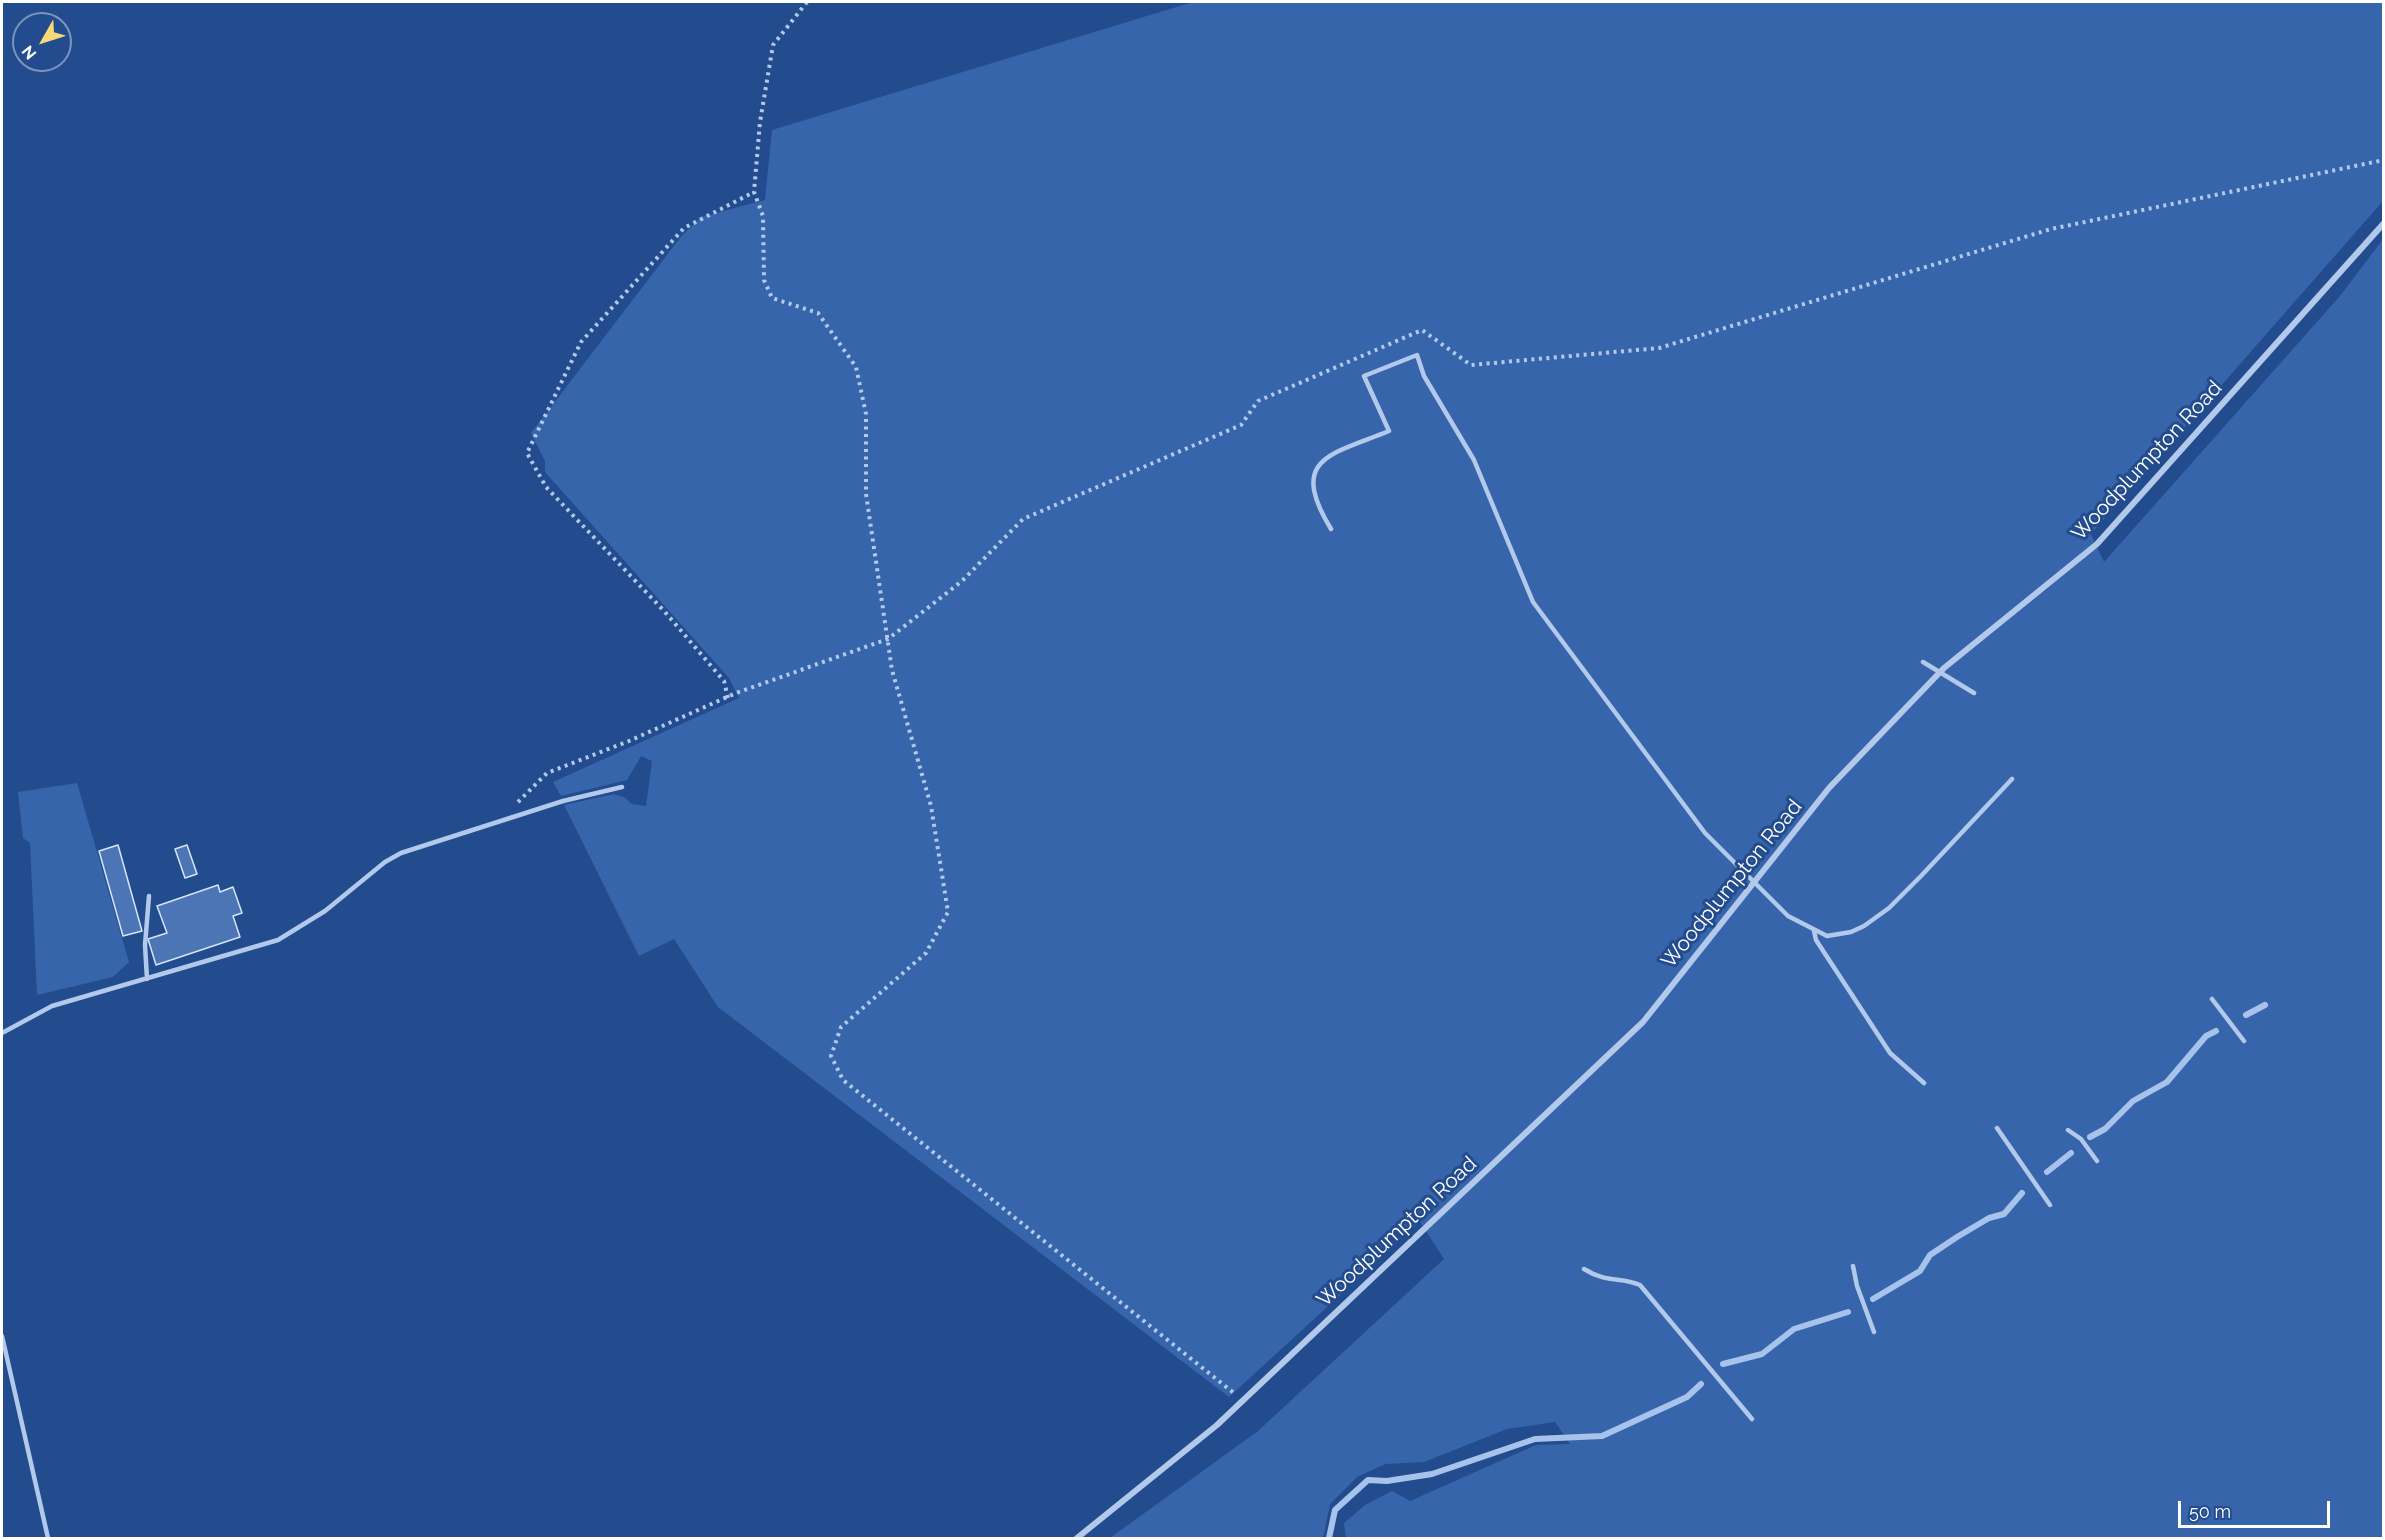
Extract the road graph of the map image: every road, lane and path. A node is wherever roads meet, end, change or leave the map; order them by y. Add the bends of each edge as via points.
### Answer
1 (807, 2) edge
2 (2384, 160) edge
3 (754, 192) junction
4 (2384, 223) edge
5 (1331, 529) dead end
6 (888, 639) junction
7 (1923, 662) dead end
8 (1940, 672) junction
9 (1974, 693) dead end
10 (728, 698) junction
11 (2012, 779) dead end
12 (622, 788) dead end
13 (501, 820) junction
14 (1755, 882) junction
15 (149, 896) dead end
16 (1814, 931) junction
17 (147, 979) junction
18 (2212, 999) dead end
19 (2, 1033) edge
20 (2244, 1041) dead end
21 (1924, 1083) dead end
22 (1997, 1128) dead end
23 (2068, 1130) dead end
24 (2097, 1161) dead end
25 (2050, 1205) dead end
26 (1853, 1266) dead end
27 (1584, 1269) dead end
28 (1874, 1332) dead end
29 (2, 1336) edge
30 (1244, 1400) junction
31 (1752, 1419) dead end
32 (48, 1539) edge
33 (1077, 1539) edge

1 - 3 path via 773,45 760,122
2 - 6 path via 2051,229 1659,348 1471,365 1422,330 1258,400 1241,425 1023,519 962,581
3 - 6 path via 763,216 765,280 772,298 818,314 856,367 866,414 866,494
3 - 10 path via 684,228 581,342 527,453 546,487 665,612 724,681
4 - 8 street, Woodplumpton Road via 2097,544
5 - 14 lane via 1313,492 1312,479 1317,468 1326,457 1389,431 1364,376 1417,356 1424,376 1474,460 1533,602 1705,833
6 - 10 path
6 - 30 path via 892,670 931,806 948,912 926,953 841,1027 831,1056 843,1080
7 - 8 lane
8 - 9 lane
8 - 14 street, Woodplumpton Road via 1829,789
10 - 13 path via 547,773
11 - 16 lane via 1889,908 1851,932 1827,936
12 - 13 lane
13 - 17 lane via 401,853 325,911 278,940
14 - 16 lane via 1788,916
14 - 30 street, Woodplumpton Road via 1643,1022
15 - 17 lane
16 - 21 lane via 1815,940 1890,1053
17 - 19 lane via 52,1006
18 - 20 lane
22 - 25 lane
23 - 24 lane via 2082,1139
26 - 28 lane
27 - 31 lane via 1602,1280 1640,1285
29 - 32 lane
30 - 33 street, Woodplumpton Road

